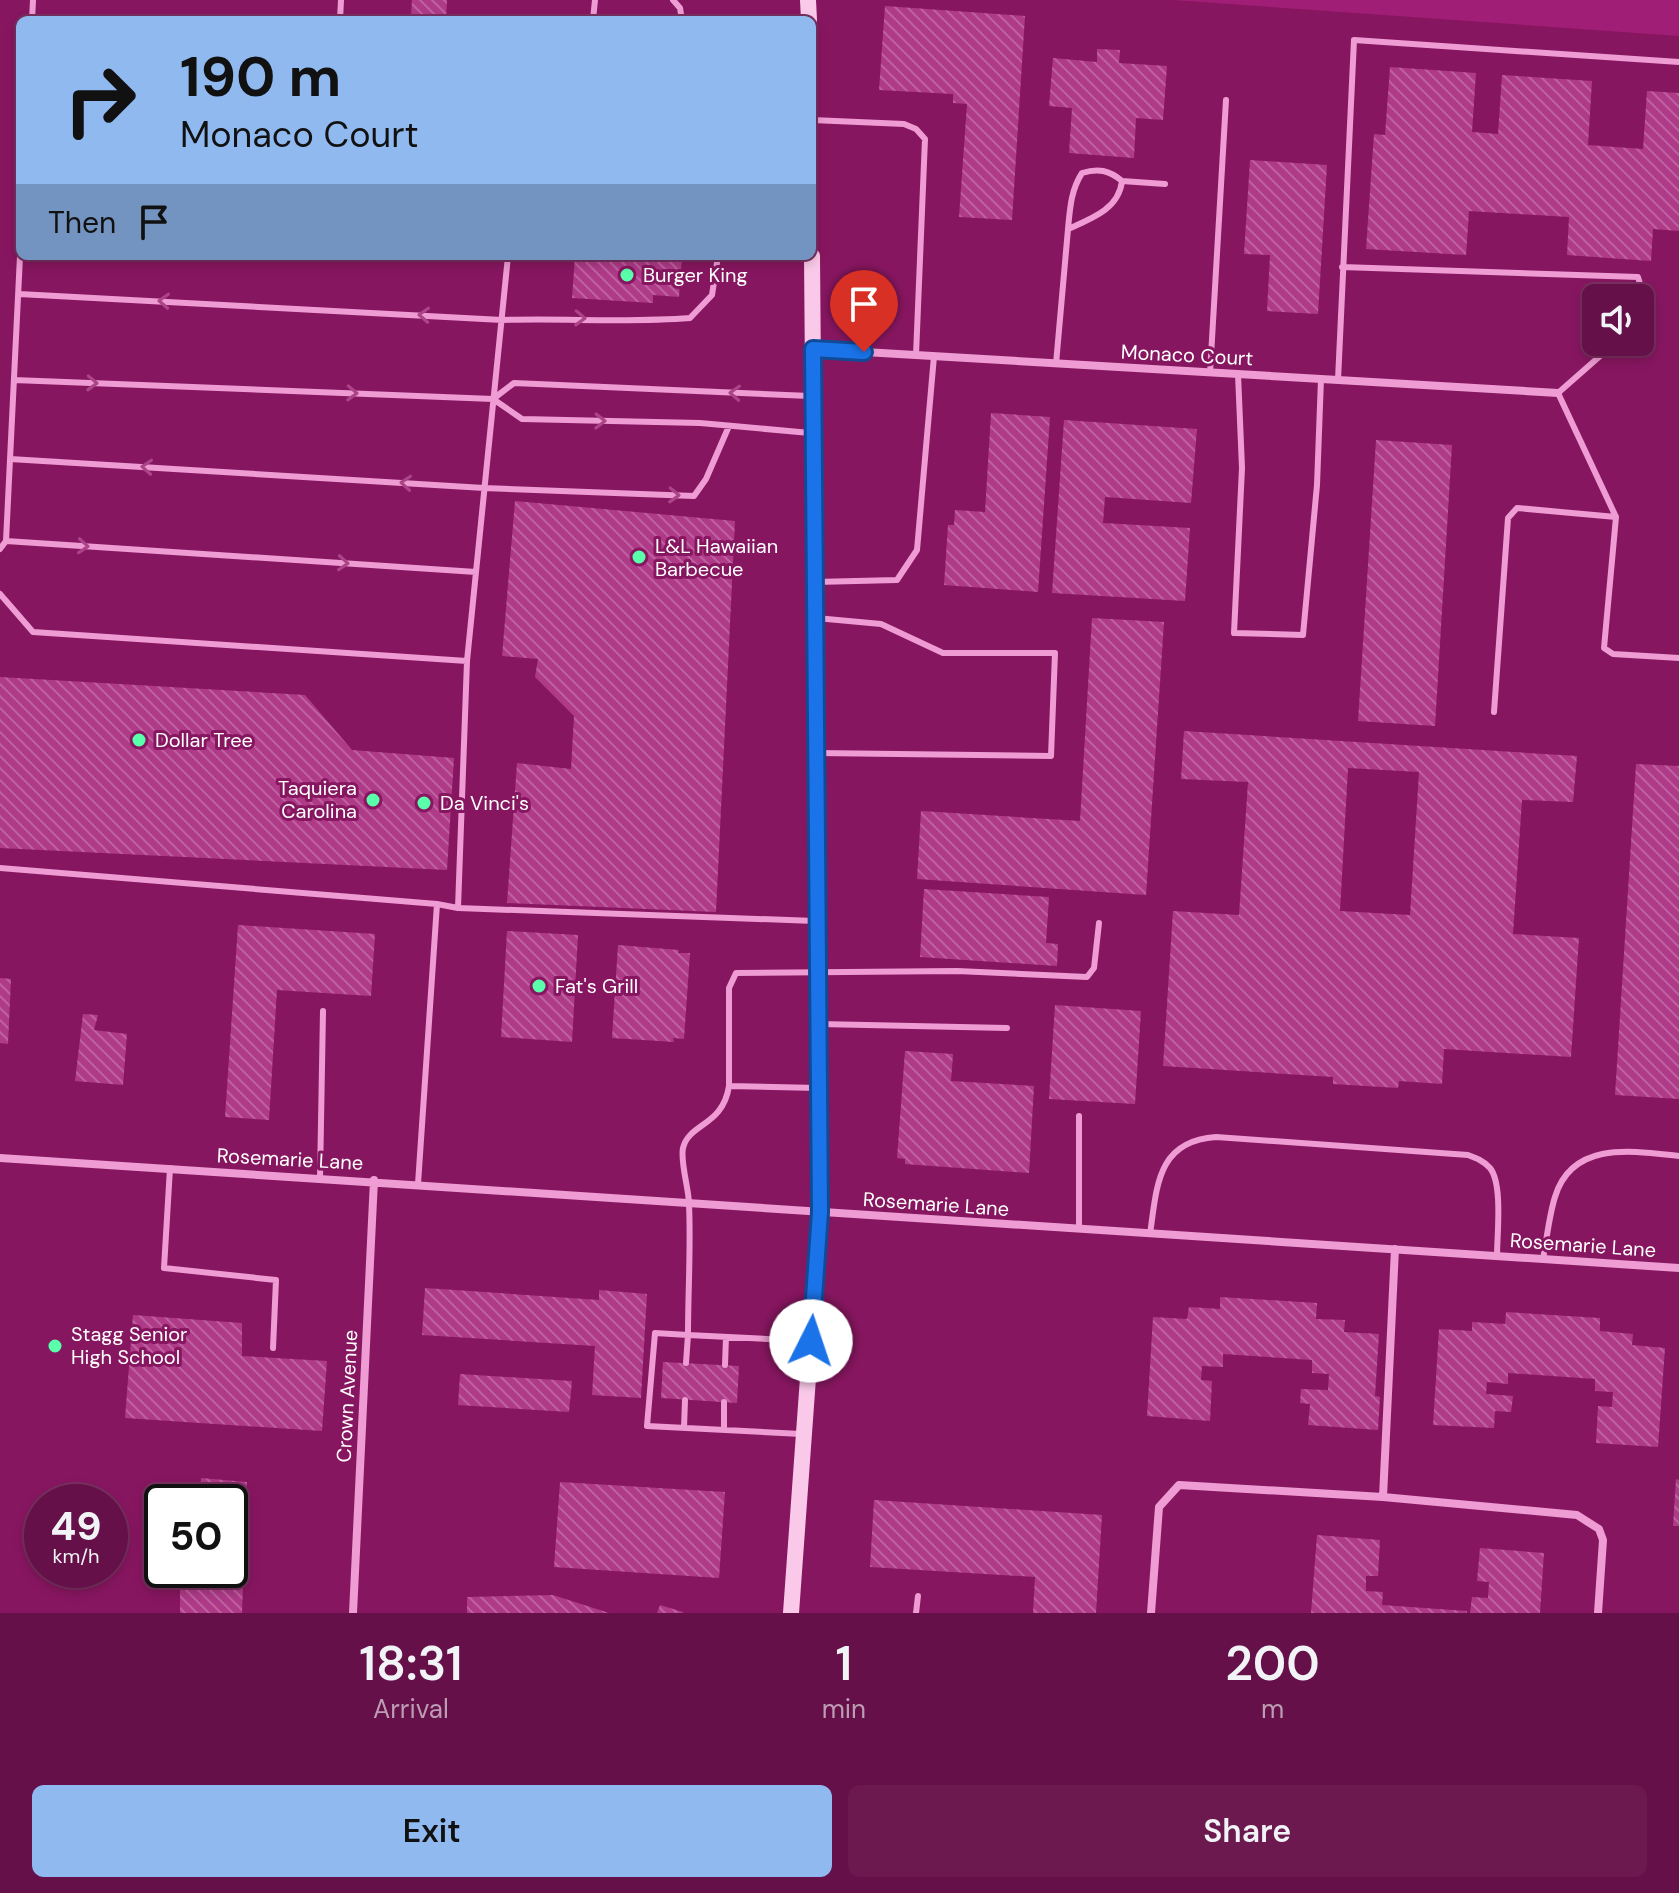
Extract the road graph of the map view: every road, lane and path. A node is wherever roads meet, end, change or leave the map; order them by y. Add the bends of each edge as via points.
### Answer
1 (1679, 62) edge
2 (1226, 100) dead end
3 (816, 120) edge
4 (1122, 181) junction
5 (1165, 184) dead end
6 (1068, 229) junction
7 (20, 260) edge
8 (508, 260) edge
9 (717, 260) edge
10 (812, 260) edge
11 (1342, 267) junction
12 (1640, 284) edge
13 (19, 294) junction
14 (502, 320) junction
15 (813, 349) junction
16 (916, 355) junction
17 (934, 356) junction
18 (1600, 356) edge
19 (1056, 364) junction
20 (1210, 373) junction
21 (1238, 374) junction
22 (1321, 379) junction
23 (14, 380) junction
24 (1338, 380) junction
25 (1558, 393) junction
26 (813, 397) junction
27 (493, 399) junction
28 (729, 426) junction
29 (814, 433) junction
30 (10, 459) junction
31 (484, 488) junction
32 (1616, 517) junction
33 (6, 541) junction
34 (0, 549) edge
35 (476, 572) junction
36 (815, 582) junction
37 (0, 594) edge
38 (816, 618) junction
39 (1679, 658) edge
40 (467, 661) junction
41 (1494, 712) dead end
42 (817, 753) junction
43 (0, 868) edge
44 (437, 904) junction
45 (458, 908) junction
46 (818, 921) junction
47 (1099, 923) dead end
48 (819, 971) junction
49 (323, 1011) dead end
50 (819, 1024) junction
51 (1007, 1028) dead end
52 (729, 1086) junction
53 (820, 1088) junction
54 (1079, 1116) dead end
55 (1679, 1156) edge
56 (0, 1158) edge
57 (170, 1168) junction
58 (320, 1178) junction
59 (374, 1180) junction
60 (418, 1184) junction
61 (689, 1204) junction
62 (820, 1212) junction
63 (1079, 1229) junction
64 (1150, 1234) junction
65 (1395, 1249) junction
66 (1497, 1256) junction
67 (1543, 1259) junction
68 (1679, 1268) edge
69 (688, 1335) junction
70 (726, 1337) junction
71 (811, 1341) junction
72 (273, 1348) dead end
73 (686, 1363) dead end
74 (725, 1365) dead end
75 (685, 1400) dead end
76 (724, 1402) dead end
77 (684, 1428) junction
78 (724, 1430) junction
79 (804, 1435) junction
80 (1383, 1497) junction
81 (918, 1596) dead end
82 (353, 1613) edge
83 (791, 1613) edge
84 (916, 1613) edge
85 (1151, 1613) edge
86 (1598, 1613) edge

1 - 11 lane via 1354,40
2 - 20 lane
3 - 16 lane via 904,124 925,139
4 - 5 lane
4 - 6 lane via 1111,205
4 - 6 lane via 1095,169 1082,173 1074,186
6 - 19 lane
7 - 13 lane
8 - 14 lane
14 -> 9 lane via 690,318 712,295
10 - 15 main road
11 - 12 lane via 1638,277
11 - 24 lane
14 -> 13 lane
13 - 23 lane
14 - 27 lane
15 - 16 street, Monaco Court
15 - 26 main road
16 - 17 street, Monaco Court
17 - 19 street, Monaco Court
17 - 36 lane via 917,550 897,580
18 - 25 lane
19 - 20 street, Monaco Court
20 - 21 street, Monaco Court
21 - 22 street, Monaco Court
21 - 22 lane via 1242,468 1234,633 1303,635
22 - 24 street, Monaco Court
23 -> 27 lane
23 - 30 lane
24 - 25 street, Monaco Court
25 - 32 lane
26 -> 27 lane via 514,383
26 - 29 main road
27 -> 28 lane via 522,419
27 - 31 lane
28 - 29 lane
31 -> 28 lane via 694,496
29 - 36 main road
31 -> 30 lane
30 - 33 lane
31 - 35 lane
32 - 39 lane via 1604,648 1613,654
32 - 41 lane via 1517,508 1508,518
33 - 34 lane
33 -> 35 lane
35 - 40 lane
36 - 38 main road
37 - 40 lane via 33,632
38 - 42 main road
38 - 42 lane via 881,624 943,653 1055,653 1051,756
40 - 45 lane
42 - 46 main road
43 - 44 lane
44 - 45 lane
44 - 60 lane
45 - 46 lane
46 - 48 main road
47 - 48 lane via 1094,968 1087,977
48 - 50 main road
48 - 52 lane via 736,973 729,988
49 - 58 lane
50 - 51 lane
50 - 53 main road
52 - 53 lane
52 - 61 lane via 719,1113 683,1148
53 - 62 main road
54 - 63 lane
55 - 67 lane via 1600,1153 1578,1163 1555,1195
56 - 57 street, Rosemarie Lane
57 - 58 street, Rosemarie Lane
57 - 72 lane via 164,1268 276,1280
58 - 59 street, Rosemarie Lane
59 - 60 street, Rosemarie Lane
59 - 82 street, Crown Avenue
60 - 61 street, Rosemarie Lane
61 - 62 street, Rosemarie Lane
61 - 69 lane
62 - 63 street, Rosemarie Lane
62 - 71 main road
63 - 64 street, Rosemarie Lane
64 - 65 street, Rosemarie Lane
64 - 66 lane via 1159,1179 1183,1144 1216,1137 1280,1141 1455,1153 1482,1161 1497,1183
65 - 66 street, Rosemarie Lane
65 - 80 street
66 - 67 street, Rosemarie Lane
67 - 68 street, Rosemarie Lane
69 - 70 lane
69 - 73 lane
69 - 77 lane via 655,1333 647,1426
70 - 71 lane
70 - 74 lane
71 - 79 main road
75 - 77 lane
76 - 78 lane
77 - 78 lane
78 - 79 lane
79 - 83 main road
80 - 85 street via 1179,1485 1159,1507
80 - 86 street via 1554,1511 1593,1523 1603,1540
81 - 84 lane

